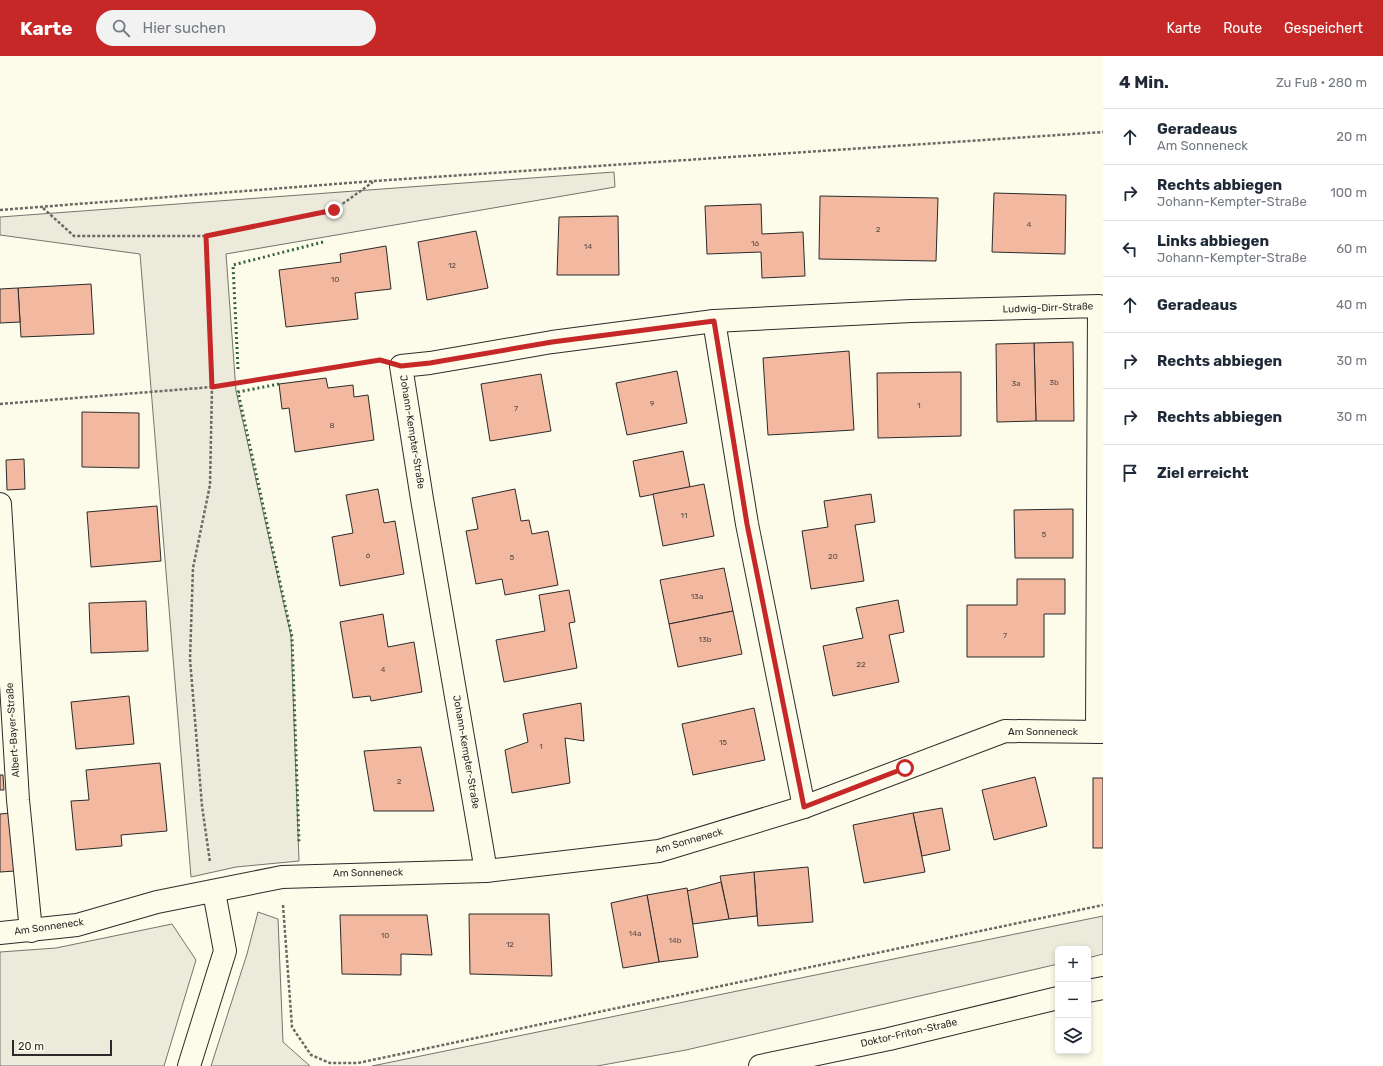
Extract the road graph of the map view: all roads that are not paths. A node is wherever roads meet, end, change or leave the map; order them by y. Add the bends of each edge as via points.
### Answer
1 (714, 321) junction
2 (0, 504) edge
3 (1100, 732) edge
4 (804, 807) junction
5 (486, 871) junction
6 (214, 892) junction
7 (31, 931) junction
8 (0, 934) edge
9 (1103, 988) edge
10 (1091, 990) edge
11 (1055, 999) edge
12 (190, 1066) edge
13 (760, 1066) edge

1 - 3 street, Ludwig-Dirr-Straße via 1099,306
1 - 4 street via 747,524
1 - 5 street, Johann-Kempter-Straße via 552,342 401,366
2 - 7 street, Albert-Bayer-Straße via 18,800
3 - 4 street, Am Sonneneck via 1005,731
4 - 5 street, Am Sonneneck via 659,851
5 - 6 street, Am Sonneneck via 282,877
6 - 7 street, Am Sonneneck via 157,902 77,925
6 - 12 street via 225,951
7 - 8 street, Am Sonneneck
9 - 10 street
11 - 13 street, Doktor-Friton-Straße via 889,1039

